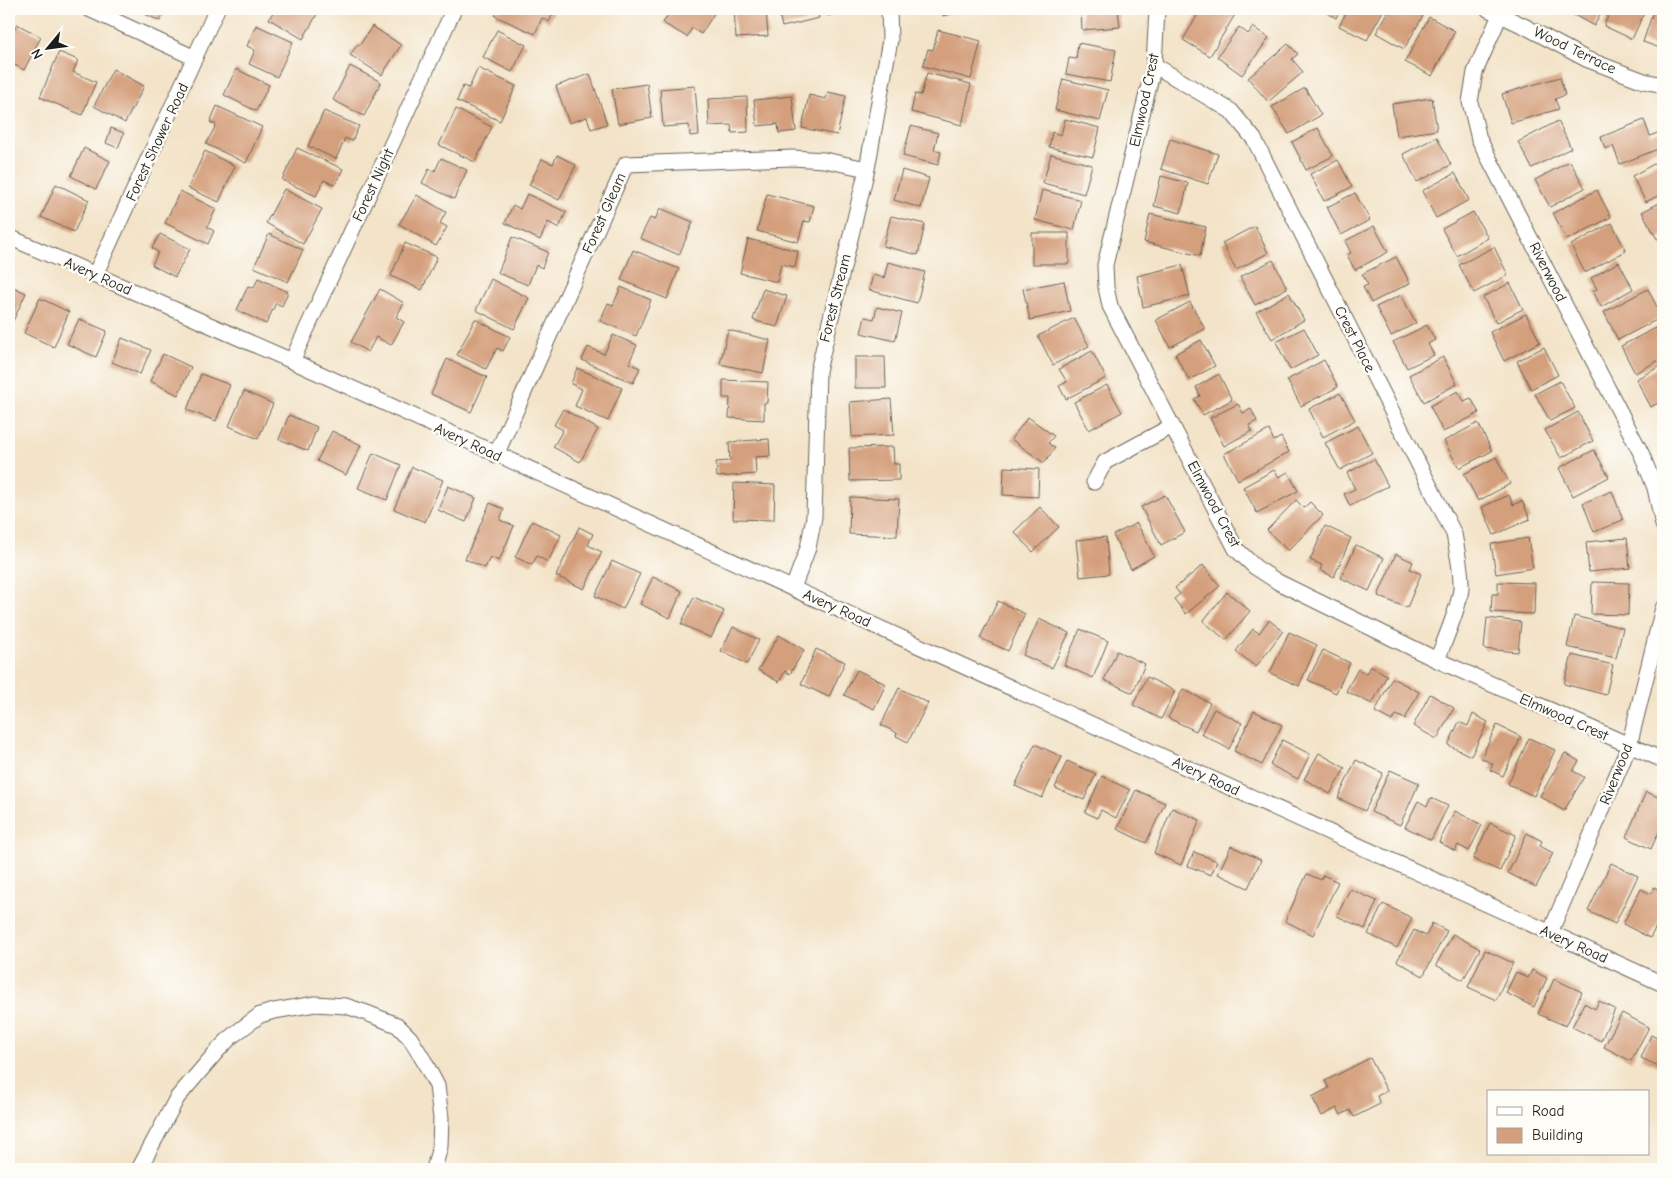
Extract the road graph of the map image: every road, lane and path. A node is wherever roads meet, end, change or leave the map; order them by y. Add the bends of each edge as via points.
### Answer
1 (89, 9) edge
2 (218, 9) edge
3 (454, 9) edge
4 (889, 9) edge
5 (1158, 9) edge
6 (1494, 12) edge
7 (195, 58) junction
8 (1154, 65) junction
9 (1663, 85) edge
10 (866, 169) junction
11 (9, 237) edge
12 (95, 275) junction
13 (292, 362) junction
14 (1172, 426) junction
15 (496, 455) junction
16 (1094, 482) dead end
17 (1663, 525) edge
18 (793, 588) junction
19 (1663, 608) edge
20 (1437, 660) junction
21 (1629, 746) junction
22 (1663, 760) edge
23 (1550, 933) junction
24 (1663, 984) edge
25 (139, 1169) edge
26 (434, 1169) edge

1 - 7 street
2 - 7 street, Forest Shower Road
3 - 13 street, Forest Night
4 - 10 street, Forest Stream via 890,40
5 - 8 street, Elmwood Crest
6 - 9 street, Wood Terrace via 1586,59
6 - 17 street, Riverwood via 1475,72 1470,102 1479,139 1642,455 1655,488
7 - 12 street, Forest Shower Road
8 - 14 street, Elmwood Crest via 1105,265 1106,287 1110,306
8 - 20 street, Crest Place via 1231,111 1254,139 1454,534 1461,590
10 - 15 street, Forest Gleam via 824,160 793,158 626,164
10 - 18 street, Forest Stream via 818,371 814,517 808,548
11 - 12 street, Avery Road
12 - 13 street, Avery Road
13 - 15 street, Avery Road
14 - 16 street via 1105,462
14 - 20 street, Elmwood Crest via 1236,549 1255,567 1278,582
15 - 18 street, Avery Road
18 - 23 street, Avery Road
19 - 21 street, Riverwood
20 - 21 street, Elmwood Crest
21 - 22 street, Elmwood Crest
21 - 23 street, Riverwood
23 - 24 street, Avery Road
25 - 26 street via 177,1098 232,1036 260,1015 315,1004 346,1006 364,1012 397,1026 410,1038 437,1086 440,1146

